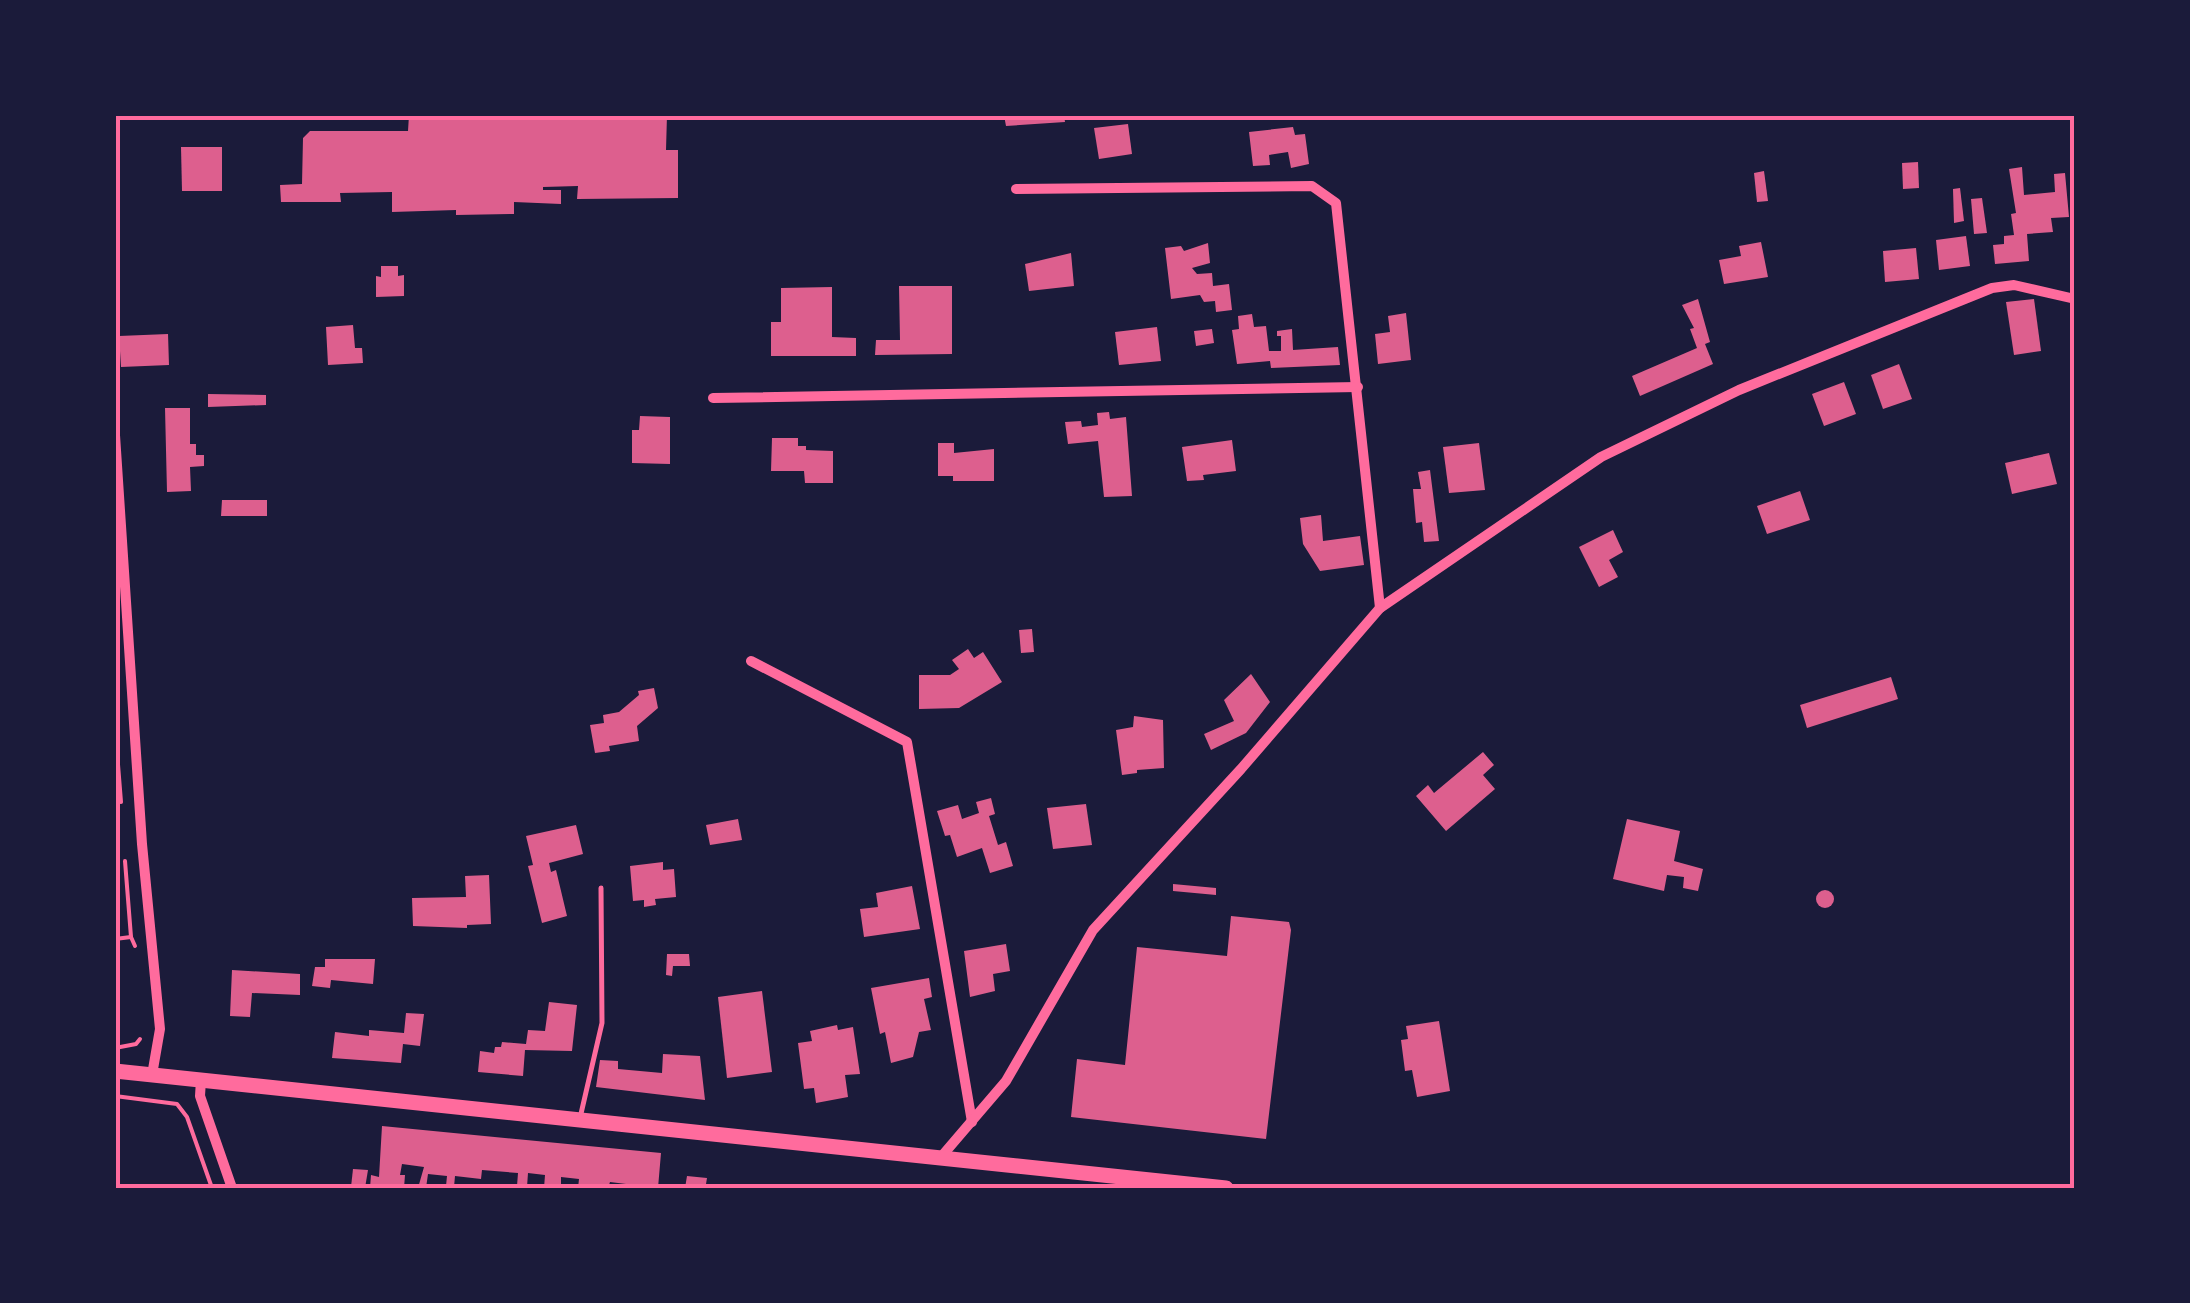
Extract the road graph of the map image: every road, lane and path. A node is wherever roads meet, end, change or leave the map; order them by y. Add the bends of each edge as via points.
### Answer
1 (1016, 189) dead end
2 (2075, 299) edge
3 (1358, 386) junction
4 (714, 398) dead end
5 (115, 435) edge
6 (1380, 608) junction
7 (751, 662) dead end
8 (115, 727) edge
9 (121, 806) dead end
10 (125, 860) dead end
11 (601, 888) dead end
12 (131, 937) junction
13 (115, 938) edge
14 (136, 949) dead end
15 (144, 1028) dead end
16 (115, 1048) edge
17 (115, 1072) edge
18 (152, 1074) junction
19 (201, 1080) junction
20 (115, 1096) edge
21 (580, 1118) junction
22 (972, 1122) junction
23 (941, 1157) junction
24 (212, 1188) edge
25 (232, 1188) edge
26 (1226, 1188) edge

1 - 3 street via 1312,186 1336,203
2 - 6 street via 2014,284 1992,288 1739,390 1600,457
3 - 4 street
3 - 6 street
5 - 18 street via 160,1030
6 - 22 street via 1093,930 1006,1081
7 - 22 street via 907,742
8 - 9 path
10 - 12 path
11 - 21 lane via 602,1024
12 - 13 path
12 - 14 path
15 - 16 path via 136,1044
17 - 18 main road
18 - 19 main road
19 - 21 main road
19 - 25 street via 200,1096
20 - 24 path via 170,1101 182,1110
21 - 23 main road
22 - 23 street
23 - 26 main road

